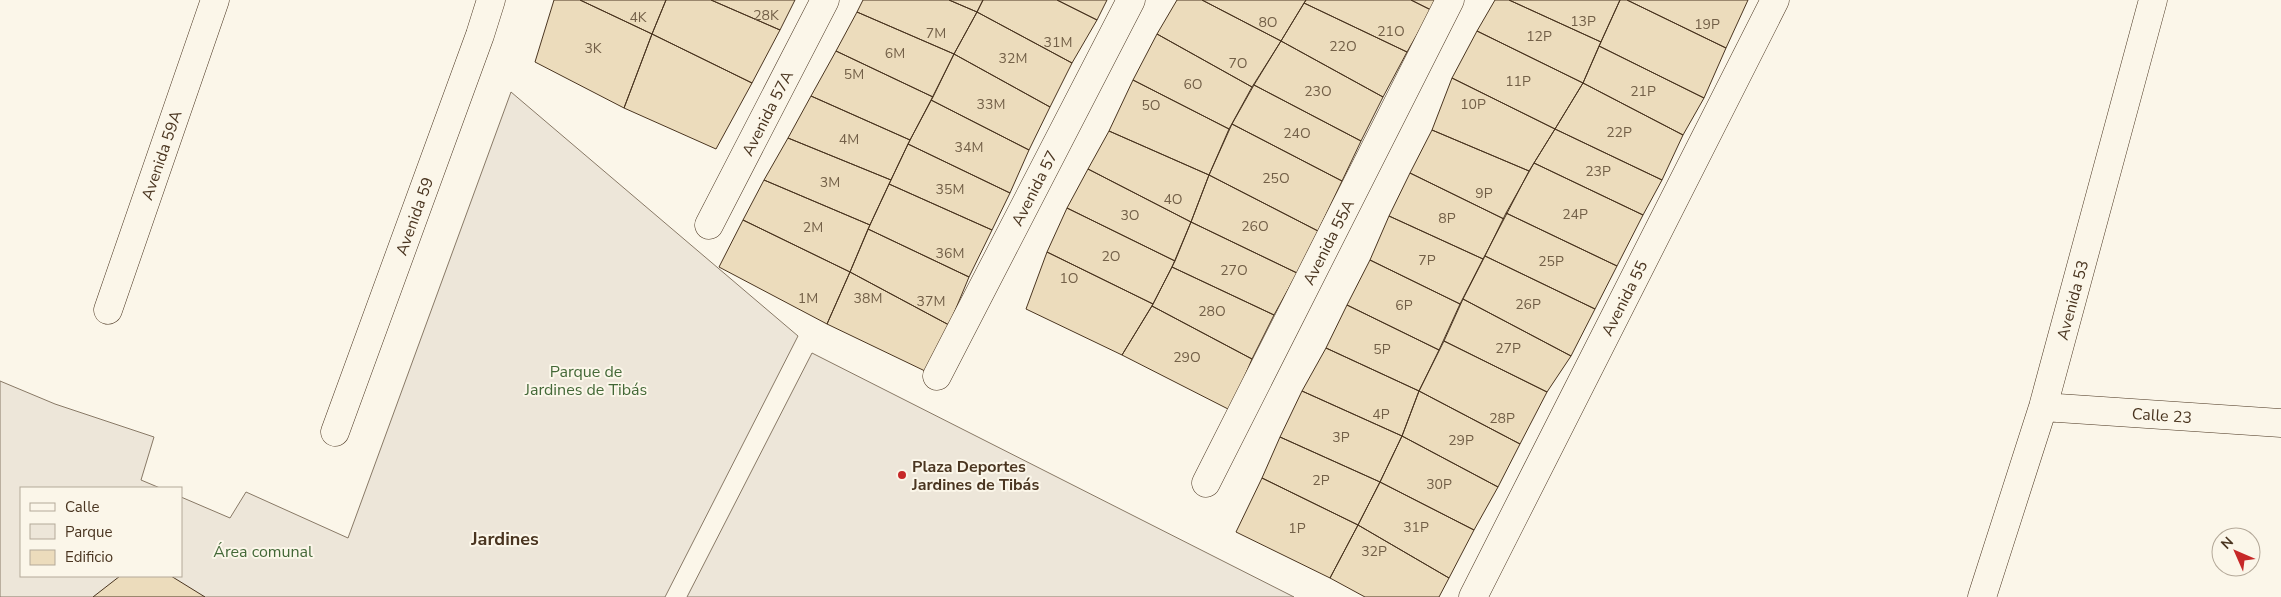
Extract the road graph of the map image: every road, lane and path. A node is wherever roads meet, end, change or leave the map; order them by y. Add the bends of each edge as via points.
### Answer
1 (215, 0) edge
2 (491, 0) edge
3 (825, 0) edge
4 (1131, 0) edge
5 (1450, 0) edge
6 (1775, 0) edge
7 (2153, 0) edge
8 (709, 225) dead end
9 (108, 310) dead end
10 (937, 376) dead end
11 (2043, 407) junction
12 (2281, 423) edge
13 (335, 432) dead end
14 (1206, 483) dead end
15 (1473, 597) edge
16 (1982, 597) edge

1 - 9 street, Avenida 59A
2 - 13 street, Avenida 59
3 - 8 street, Avenida 57A
4 - 10 street, Avenida 57
5 - 14 street, Avenida 55A
6 - 15 street, Avenida 55
7 - 11 street, Avenida 53
11 - 12 street, Calle 23
11 - 16 street, Avenida 53

